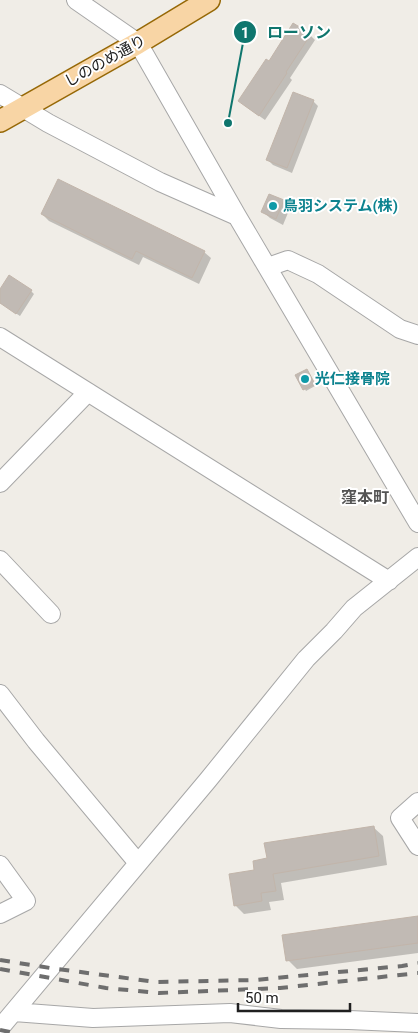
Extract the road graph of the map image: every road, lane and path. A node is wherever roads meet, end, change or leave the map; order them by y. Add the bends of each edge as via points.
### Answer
1 (76, 0) edge
2 (209, 0) edge
3 (138, 43) junction
4 (0, 94) edge
5 (22, 108) junction
6 (0, 121) edge
7 (237, 216) junction
8 (268, 266) junction
9 (418, 335) edge
10 (0, 337) edge
11 (88, 392) junction
12 (0, 483) edge
13 (418, 523) edge
14 (418, 557) edge
15 (0, 560) edge
16 (389, 581) junction
17 (51, 614) dead end
18 (0, 694) edge
19 (418, 802) edge
20 (418, 846) edge
21 (138, 863) junction
22 (0, 865) edge
23 (0, 914) edge
24 (14, 1012) junction
25 (418, 1023) edge
26 (0, 1028) edge

1 - 3 street
2 - 3 main road, しののめ通り
3 - 5 main road, しののめ通り
3 - 7 street
4 - 5 street
5 - 6 main road, しののめ通り
5 - 7 street via 160,182
7 - 8 street
8 - 9 street via 288,260 318,274 400,329
8 - 13 street
10 - 11 street
11 - 12 street
11 - 16 street
14 - 16 street
15 - 17 street
16 - 21 street via 354,608 306,659
18 - 21 street
19 - 20 street via 400,818
21 - 24 street
22 - 23 street via 26,900
24 - 25 street via 93,1018 230,1013 281,1019
24 - 26 street

